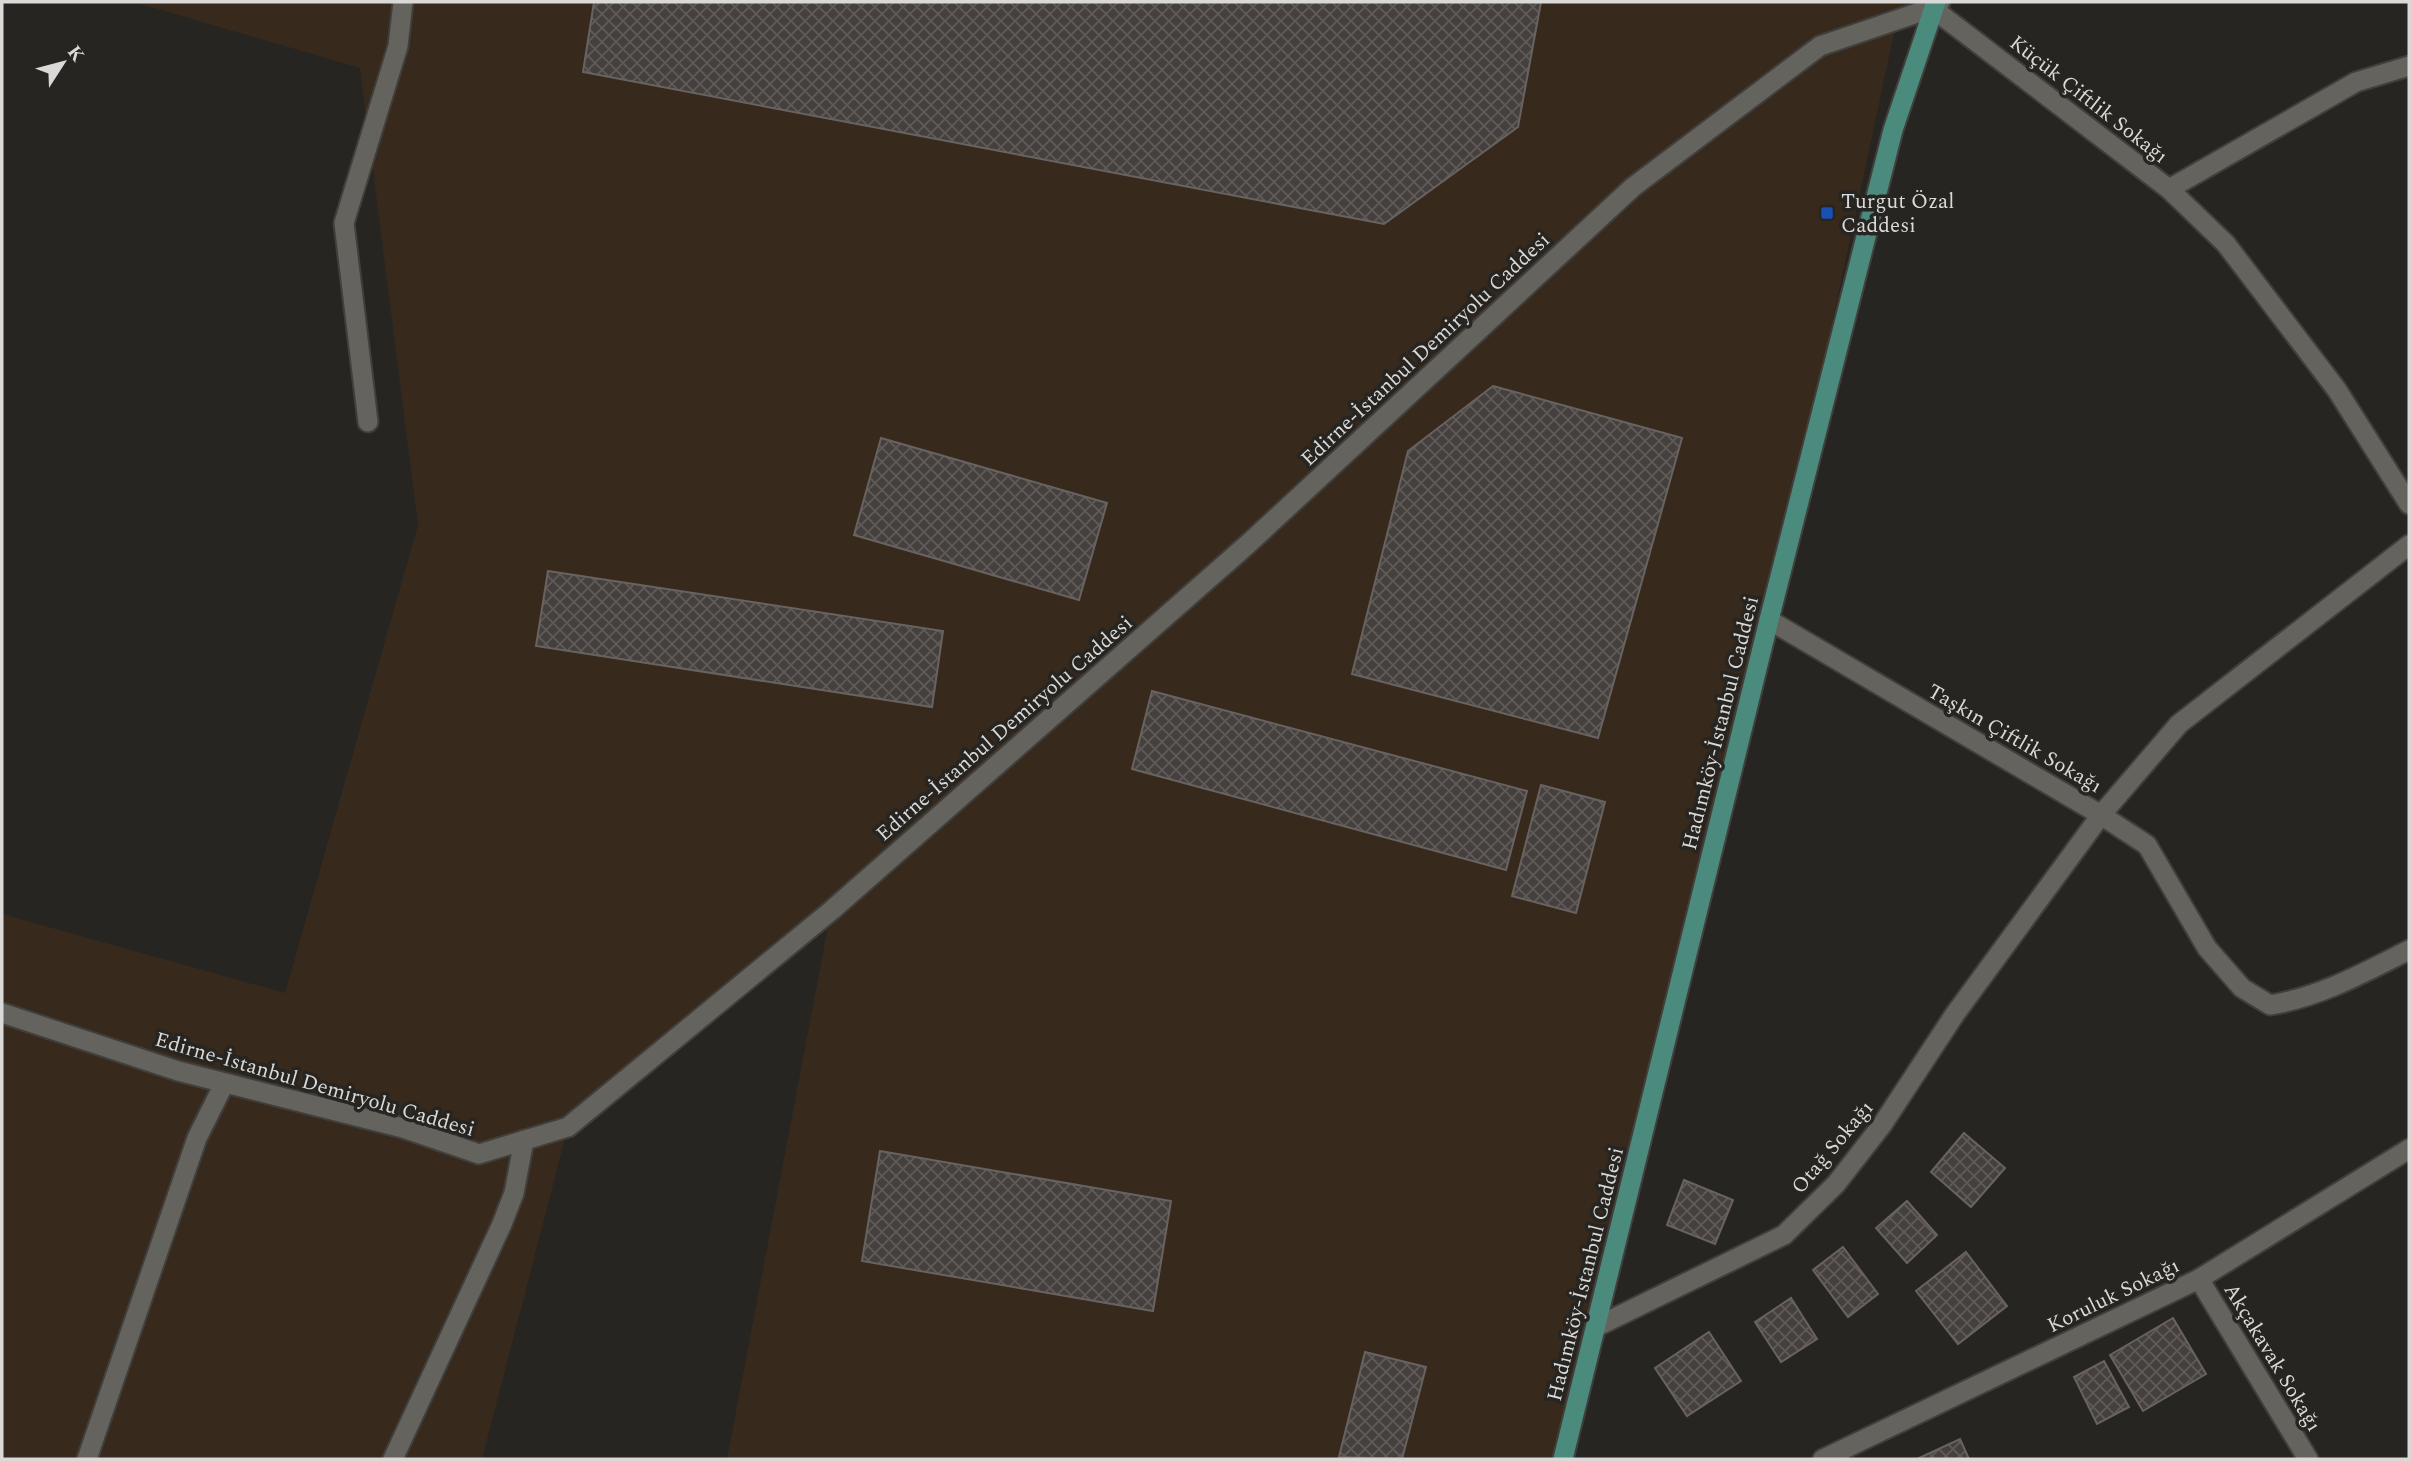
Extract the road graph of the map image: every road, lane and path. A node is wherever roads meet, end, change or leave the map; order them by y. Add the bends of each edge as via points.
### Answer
1 (403, 2) edge
2 (1936, 4) edge
3 (2409, 66) edge
4 (2169, 189) junction
5 (368, 422) dead end
6 (2409, 504) edge
7 (2409, 545) edge
8 (1769, 620) junction
9 (2101, 815) junction
10 (2409, 950) edge
11 (2, 1013) edge
12 (224, 1084) junction
13 (524, 1140) junction
14 (2409, 1149) edge
15 (2199, 1279) junction
16 (1596, 1327) junction
17 (87, 1459) edge
18 (393, 1459) edge
19 (1563, 1459) edge
20 (1823, 1459) edge
21 (2308, 1459) edge

1 - 5 street via 398,46 344,223
2 - 4 street, Küçük Çiftlik Sokağı
2 - 8 main road, Hadımköy-İstanbul Caddesi via 1893,130
2 - 13 street, Edirne-İstanbul Demiryolu Caddesi via 1820,46 1633,187 1248,544 832,910 568,1127
3 - 4 street, Küçük Çiftlik Sokağı via 2356,82
4 - 6 street via 2227,244 2337,390
7 - 9 street, Taşkın Çiftlik Sokağı via 2179,724
8 - 9 street, Taşkın Çiftlik Sokağı
8 - 16 main road, Hadımköy-İstanbul Caddesi
9 - 10 street via 2147,845 2207,948 2242,988 2270,1005 2338,986
9 - 16 street, Otağ Sokağı via 1836,1184 1784,1235
11 - 12 street, Edirne-İstanbul Demiryolu Caddesi
12 - 13 street, Edirne-İstanbul Demiryolu Caddesi via 403,1128 479,1154
12 - 17 street via 197,1138
13 - 18 street via 510,1203
14 - 15 street, Koruluk Sokağı
15 - 20 street, Koruluk Sokağı
15 - 21 street, Akçakavak Sokağı
16 - 19 main road, Hadımköy-İstanbul Caddesi

